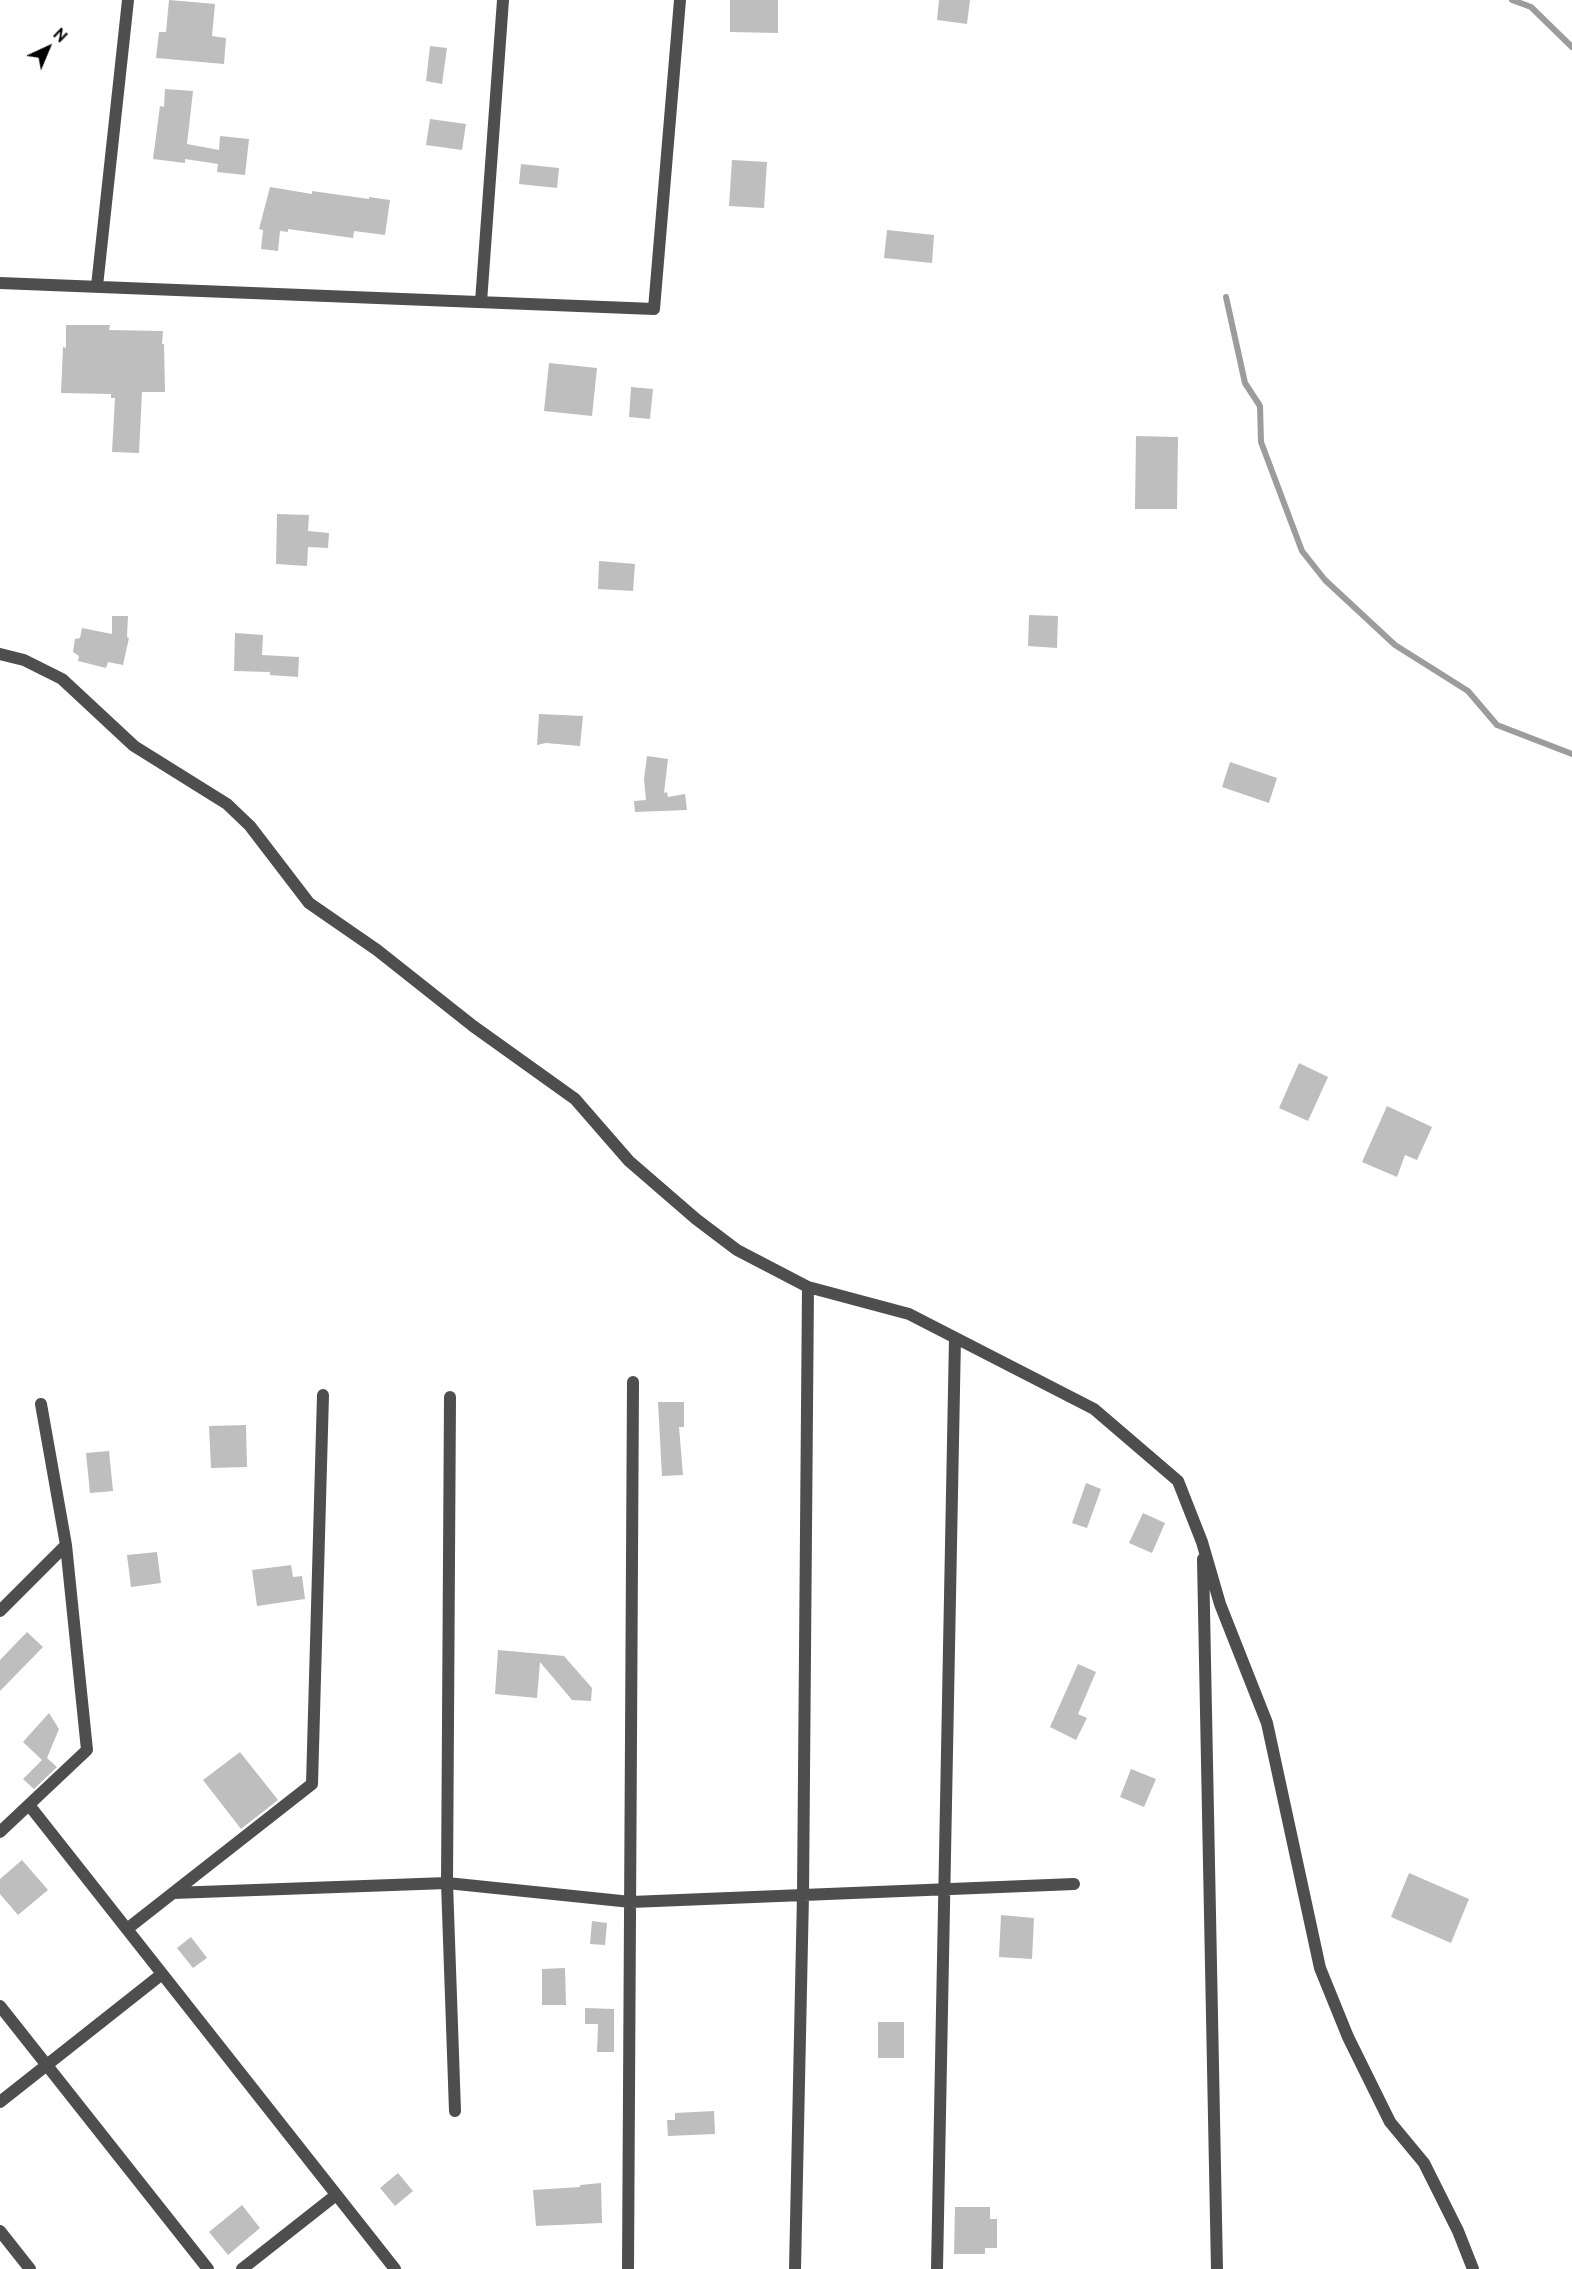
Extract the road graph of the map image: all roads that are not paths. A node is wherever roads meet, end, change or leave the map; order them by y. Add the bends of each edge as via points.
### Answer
1 (128, 0) edge
2 (503, 0) edge
3 (681, 0) edge
4 (0, 283) edge
5 (97, 286) junction
6 (481, 302) junction
7 (0, 654) edge
8 (808, 1287) junction
9 (955, 1338) junction
10 (633, 1382) dead end
11 (323, 1395) dead end
12 (450, 1397) dead end
13 (41, 1404) dead end
14 (1202, 1542) junction
15 (66, 1545) junction
16 (0, 1611) edge
17 (29, 1805) junction
18 (0, 1832) edge
19 (447, 1883) junction
20 (1074, 1884) dead end
21 (944, 1889) junction
22 (173, 1893) junction
23 (803, 1895) junction
24 (631, 1902) junction
25 (127, 1929) junction
26 (162, 1974) junction
27 (0, 2006) edge
28 (47, 2065) junction
29 (0, 2102) edge
30 (455, 2111) dead end
31 (336, 2195) junction
32 (0, 2231) edge
33 (30, 2269) edge
34 (208, 2269) edge
35 (242, 2269) edge
36 (394, 2269) edge
37 (628, 2269) edge
38 (795, 2269) edge
39 (937, 2269) edge
40 (1217, 2269) edge
41 (1473, 2269) edge

1 - 5 street
2 - 6 street
3 - 6 street via 654,309
4 - 5 street
5 - 6 street
7 - 8 street via 24,660 62,679 134,746 227,804 250,826 309,903 575,1099 629,1161 696,1219 737,1250
8 - 9 street via 909,1314
8 - 23 street
9 - 14 street via 1094,1410 1179,1481
9 - 21 street
10 - 24 street
11 - 22 street via 312,1784
12 - 19 street
13 - 15 street
14 - 40 street
14 - 41 street via 1220,1604 1267,1723 1320,1968 1348,2037 1390,2122 1424,2163
15 - 16 street
15 - 17 street via 87,1750
17 - 18 street
17 - 25 street
19 - 22 street
19 - 24 street
19 - 30 street
20 - 21 street
21 - 23 street
21 - 39 street
22 - 25 street
23 - 24 street
23 - 38 street
24 - 37 street
25 - 26 street
26 - 28 street
26 - 31 street
27 - 28 street
28 - 29 street
28 - 34 street
31 - 35 street
31 - 36 street
32 - 33 street

